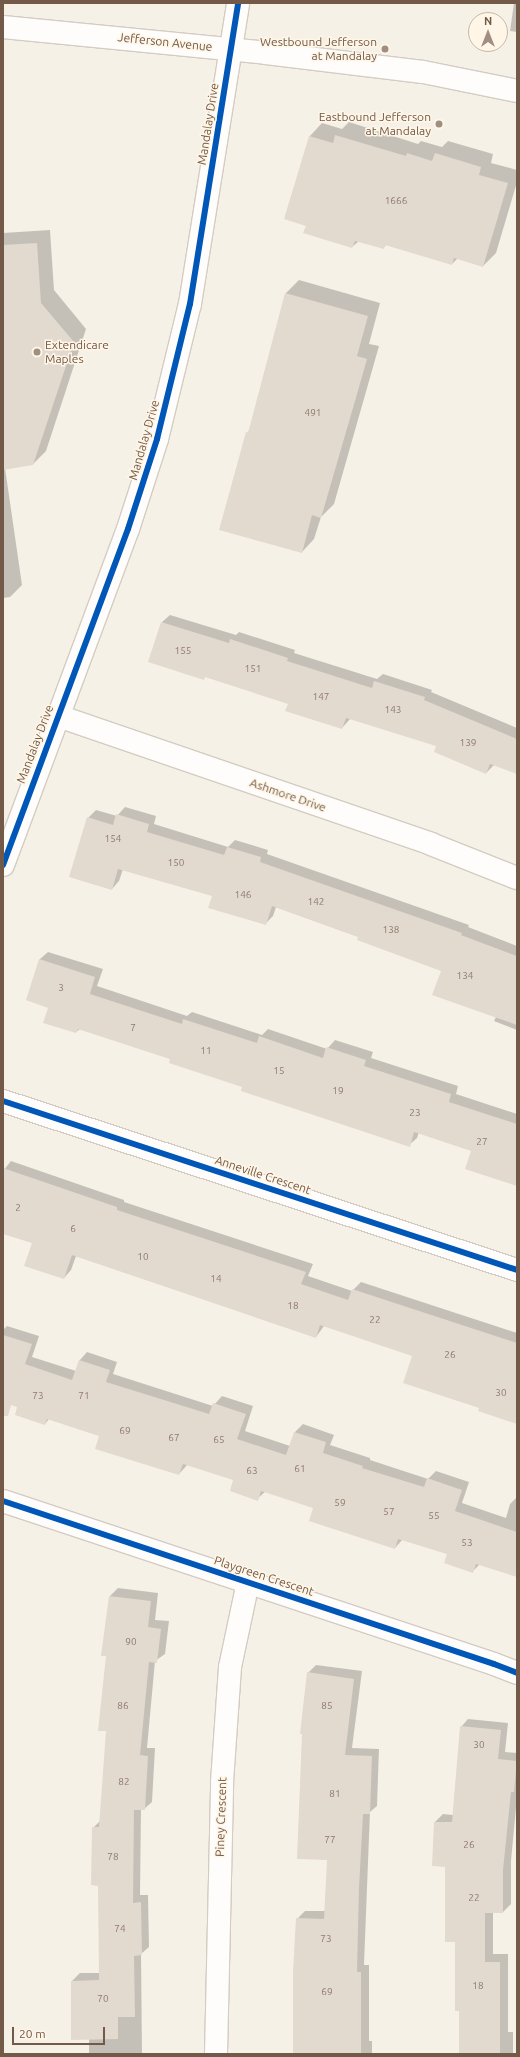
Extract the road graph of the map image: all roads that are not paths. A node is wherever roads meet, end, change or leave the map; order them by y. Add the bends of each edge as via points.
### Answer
1 (238, 3) edge
2 (3, 27) edge
3 (232, 49) junction
4 (517, 91) edge
5 (58, 716) junction
6 (3, 865) edge
7 (517, 878) edge
8 (3, 1101) edge
9 (517, 1270) edge
10 (3, 1501) edge
11 (248, 1582) junction
12 (517, 1674) edge
13 (216, 2054) edge

1 - 3 street, Mandalay Drive
2 - 3 street, Jefferson Avenue
3 - 4 street, Jefferson Avenue via 423,72
3 - 5 street, Mandalay Drive via 190,304 158,439 128,529
5 - 6 street, Mandalay Drive
5 - 7 street, Ashmore Drive via 431,844
8 - 9 street, Anneville Crescent
10 - 11 street, Playgreen Crescent
11 - 12 street, Playgreen Crescent via 494,1664
11 - 13 street, Piney Crescent via 230,1667 222,1782

